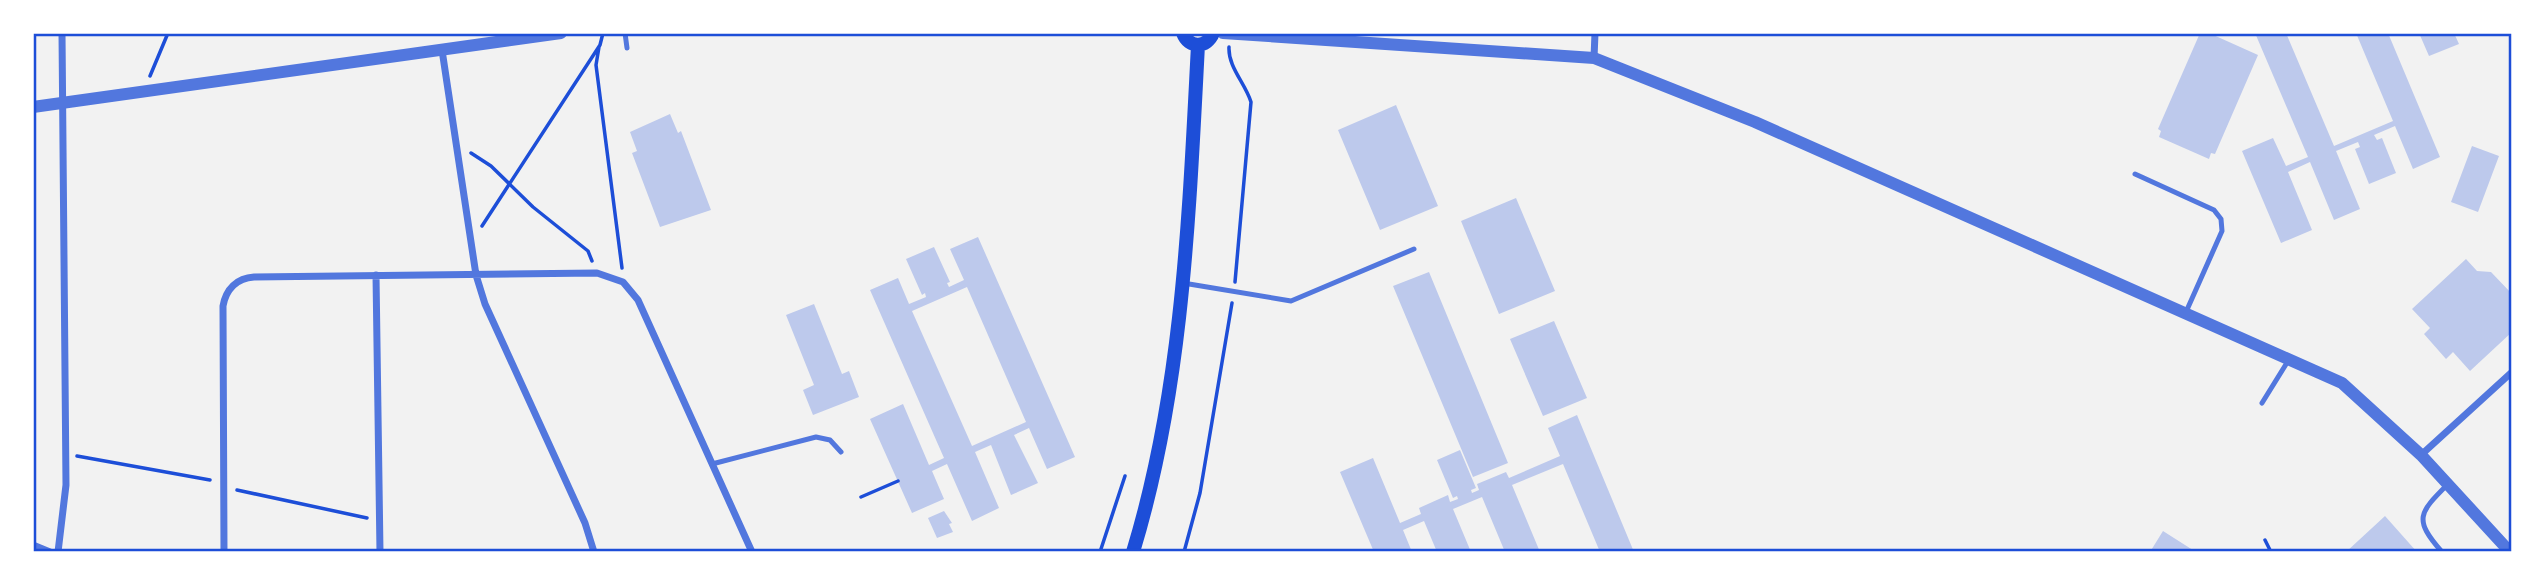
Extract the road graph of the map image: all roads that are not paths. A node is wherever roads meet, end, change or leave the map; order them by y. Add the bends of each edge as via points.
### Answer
1 (62, 33) edge
2 (561, 33) edge
3 (625, 33) edge
4 (1182, 33) edge
5 (1213, 33) edge
6 (1223, 33) edge
7 (1595, 33) edge
8 (1198, 45) junction
9 (627, 48) dead end
10 (442, 50) junction
11 (1594, 58) junction
12 (62, 105) junction
13 (33, 107) edge
14 (2135, 174) dead end
15 (1413, 249) dead end
16 (376, 275) junction
17 (476, 275) junction
18 (1183, 283) junction
19 (2186, 312) junction
20 (2290, 358) junction
21 (2512, 372) edge
22 (2262, 403) dead end
23 (841, 452) dead end
24 (2421, 455) junction
25 (712, 464) junction
26 (2448, 484) junction
27 (33, 545) edge
28 (50, 552) edge
29 (58, 552) edge
30 (224, 552) edge
31 (380, 552) edge
32 (594, 552) edge
33 (752, 552) edge
34 (1133, 552) edge
35 (2442, 552) edge
36 (2510, 552) edge

1 - 12 street
2 - 10 street
3 - 9 lane
4 - 8 main road via 1188,42
5 - 8 main road via 1208,42
6 - 11 street
7 - 11 street
8 - 18 main road
10 - 12 street
10 - 17 street
11 - 19 street via 1755,122
12 - 13 street
12 - 29 street via 66,485
14 - 19 lane via 2214,209 2221,219 2222,232
15 - 18 lane via 1291,301
16 - 17 street
16 - 30 street via 247,277 226,294
16 - 31 street
17 - 25 street via 597,273 618,278 638,300
17 - 32 street
18 - 34 main road via 1164,424
19 - 20 street
20 - 22 lane
20 - 24 street via 2342,383
21 - 24 street
23 - 25 lane via 830,440 816,437
24 - 26 street
25 - 33 street
26 - 35 lane via 2425,506 2422,519 2425,532
26 - 36 street
27 - 28 street

